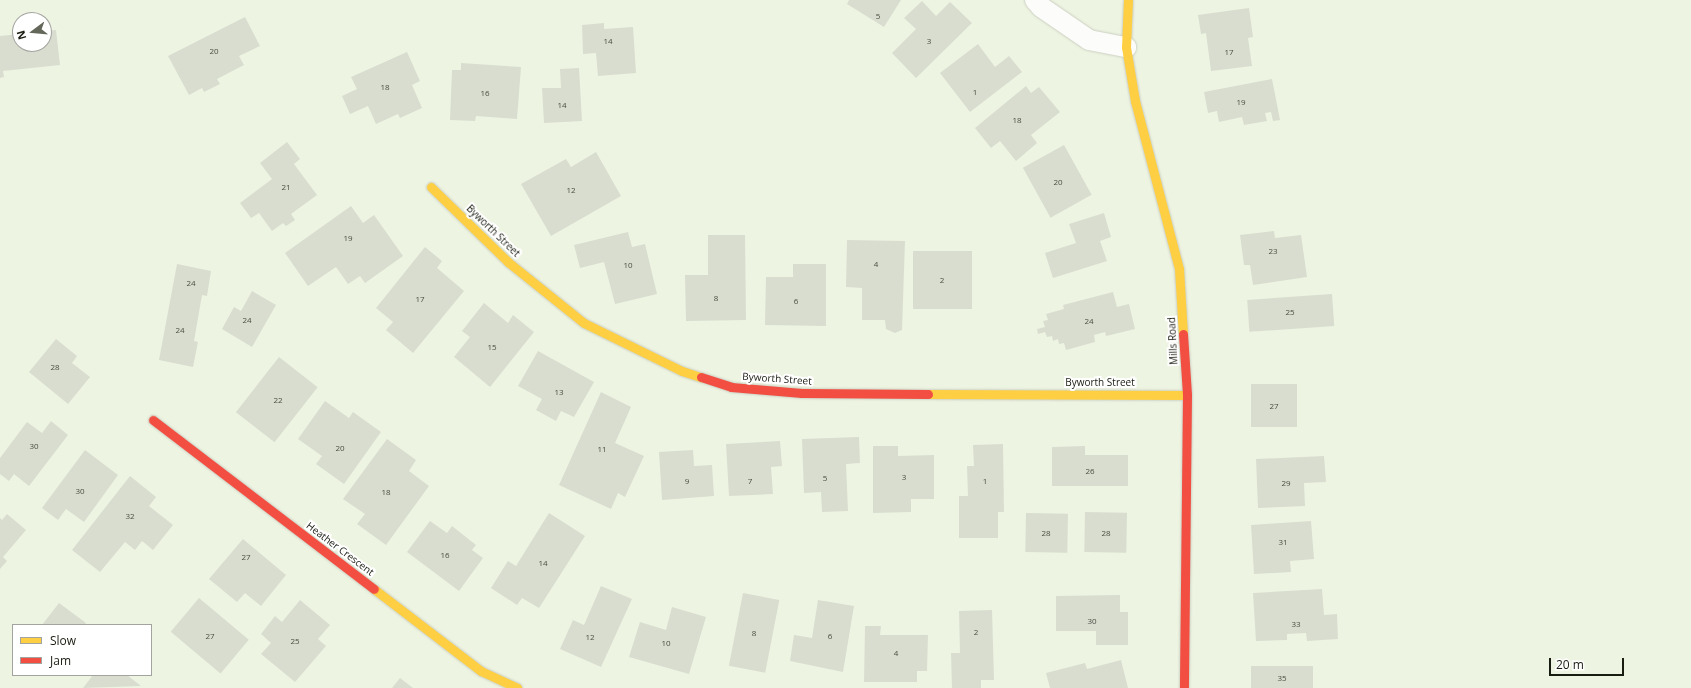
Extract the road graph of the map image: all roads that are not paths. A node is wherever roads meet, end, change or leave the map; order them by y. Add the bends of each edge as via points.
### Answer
1 (1035, 0) edge
2 (1128, 0) edge
3 (1126, 47) junction
4 (431, 187) dead end
5 (1187, 395) junction
6 (154, 420) dead end
7 (517, 688) edge
8 (1184, 688) edge

1 - 3 street via 1041,7 1089,40
2 - 3 street, Mills Road
3 - 5 street, Mills Road via 1135,101 1179,269
4 - 5 street, Byworth Street via 508,262 584,323 682,371 731,387 802,393
5 - 8 street, Mills Road
6 - 7 street, Heather Crescent via 481,671

